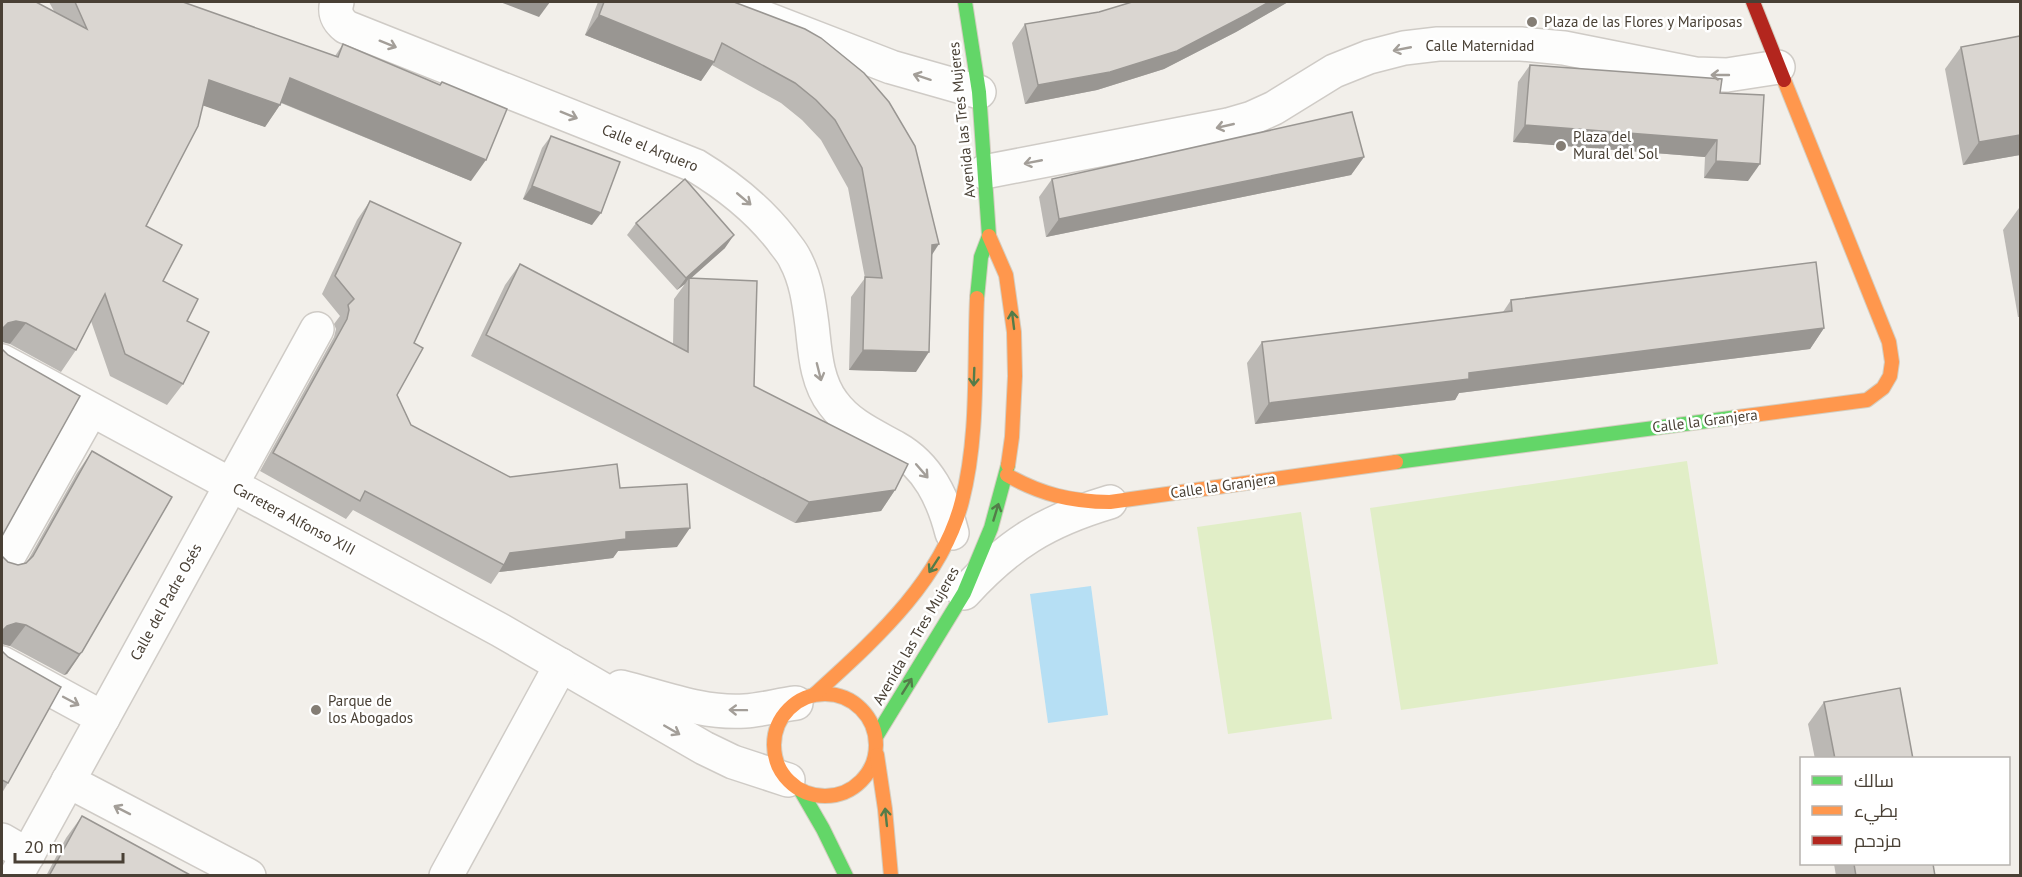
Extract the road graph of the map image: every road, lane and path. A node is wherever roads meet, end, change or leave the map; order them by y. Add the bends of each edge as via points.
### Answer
1 (723, 2) edge
2 (965, 2) edge
3 (1753, 2) edge
4 (337, 9) edge
5 (1778, 66) junction
6 (979, 92) junction
7 (984, 172) junction
8 (988, 236) junction
9 (317, 329) dead end
10 (2, 361) edge
11 (91, 410) junction
12 (1007, 475) junction
13 (231, 485) junction
14 (1110, 502) junction
15 (952, 533) junction
16 (2, 567) edge
17 (964, 593) junction
18 (2, 663) edge
19 (574, 672) junction
20 (806, 698) junction
21 (103, 718) junction
22 (877, 735) junction
23 (877, 755) junction
24 (68, 781) junction
25 (794, 786) junction
26 (15, 857) edge
27 (249, 876) edge
28 (446, 876) edge
29 (846, 876) edge
30 (891, 876) edge

6 -> 1 street via 891,67
2 - 6 street, Avenida las Tres Mujeres
3 - 5 street, Calle la Granjera
4 -> 15 street, Calle el Arquero via 346,27 696,166 753,207 795,258 806,288 821,381 832,402 848,419 918,465 934,485
5 -> 7 street, Calle Maternidad via 1727,75 1695,74 1564,48 1521,44 1404,48 1334,71 1252,118
5 - 14 street, Calle la Granjera via 1889,342 1893,366 1884,388 1866,400
6 - 7 street, Avenida las Tres Mujeres
7 - 8 street, Avenida las Tres Mujeres
12 -> 8 street, Avenida las Tres Mujeres via 1015,376 1014,332 1006,275
8 -> 15 street, Avenida las Tres Mujeres via 978,278 969,471
9 - 13 street, Calle del Padre Osés
10 - 11 street, Carretera Alfonso XIII
11 - 13 street, Carretera Alfonso XIII
11 - 16 street
12 - 14 street, Calle la Granjera via 1030,489 1056,497
17 -> 12 street, Avenida las Tres Mujeres via 991,528
13 - 19 street, Carretera Alfonso XIII
13 - 21 street, Calle del Padre Osés
14 - 17 street, Calle la Granjera via 1077,512 1015,545
15 -> 20 street, Avenida las Tres Mujeres via 925,578 890,622
22 -> 17 street, Avenida las Tres Mujeres
18 -> 21 street
20 -> 19 street, Carretera Alfonso XIII via 744,711 711,709 683,705
19 -> 25 street, Carretera Alfonso XIII via 704,748
19 - 28 street
20 - 22 street via 836,694 855,702 869,716
20 - 25 street via 783,715 776,731 778,766
21 - 24 street, Calle del Padre Osés
22 - 23 street
23 - 25 street via 868,774 854,788 835,796 814,796
30 -> 23 street
24 - 26 street, Calle del Padre Osés
27 -> 24 street
25 - 29 street via 823,829

